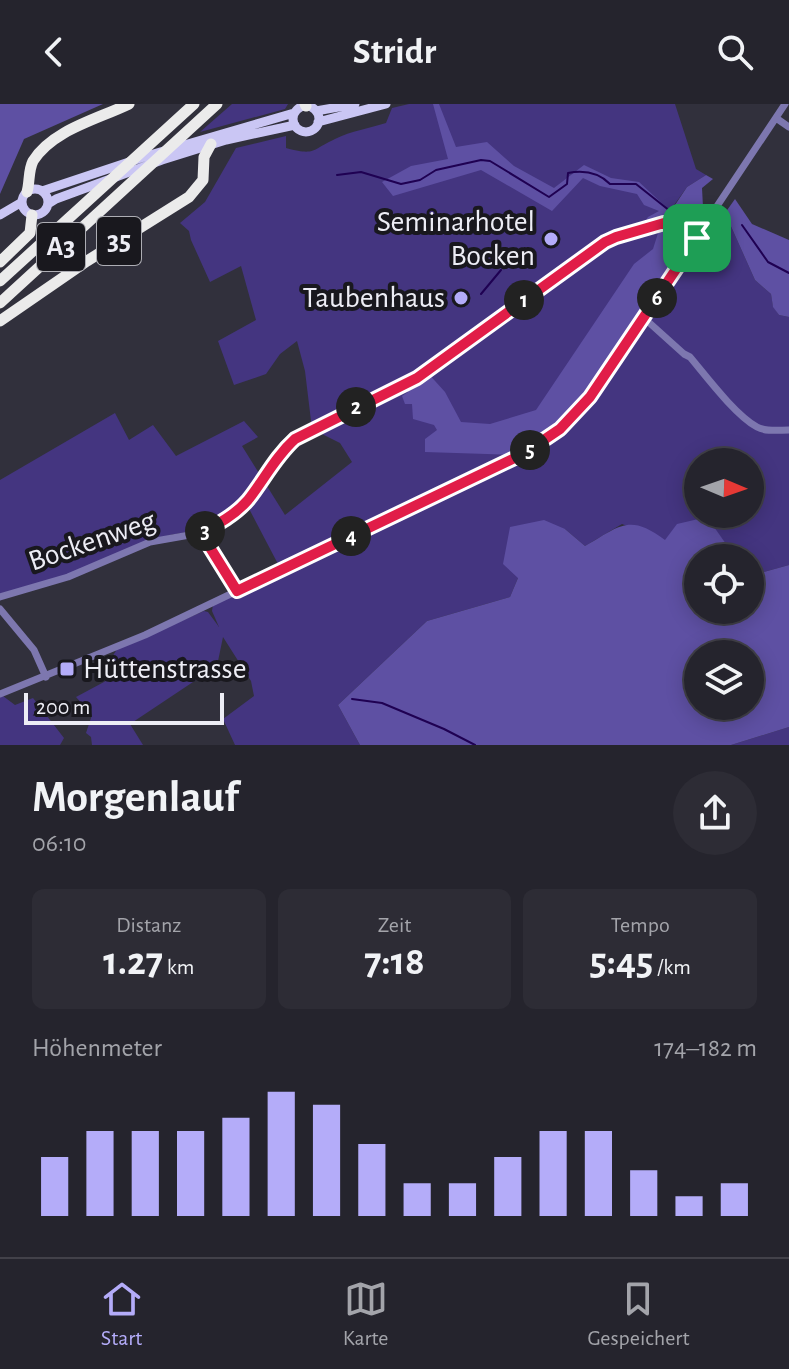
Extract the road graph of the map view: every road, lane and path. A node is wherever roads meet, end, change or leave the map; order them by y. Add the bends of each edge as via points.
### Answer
1 (129, 104) edge
2 (194, 104) edge
3 (217, 104) edge
4 (355, 104) edge
5 (386, 104) edge
6 (785, 104) edge
7 (312, 111) edge
8 (294, 113) junction
9 (776, 118) junction
10 (295, 125) junction
11 (789, 127) edge
12 (211, 144) junction
13 (42, 191) junction
14 (26, 204) junction
15 (48, 204) junction
16 (0, 215) edge
17 (697, 238) junction
18 (0, 262) edge
19 (0, 281) edge
20 (0, 303) edge
21 (644, 318) junction
22 (0, 321) edge
23 (789, 430) edge
24 (201, 533) junction
25 (237, 591) junction
26 (0, 597) edge
27 (0, 609) edge
28 (46, 677) junction
29 (0, 694) edge

1 - 14 highway via 70,130 46,148 33,163
2 - 19 highway, A3
3 - 20 highway, A3
4 - 7 main road
5 - 7 main road
6 - 9 street
7 - 8 main road
7 - 10 main road via 314,128 300,130
8 - 10 main road
8 - 13 main road
9 - 11 street
9 - 17 street
10 - 12 main road
12 - 15 main road
12 - 22 highway, 35 via 204,157 204,178 193,195
13 - 14 main road via 35,189
13 - 15 main road
14 - 15 main road via 40,214
14 - 16 main road
14 - 18 highway via 30,233
17 - 21 street
17 - 24 street, Bockenweg via 664,223 605,242 417,378 295,439 246,503
21 - 23 street via 690,357 753,424
21 - 25 street via 581,409 536,446
24 - 25 street, Bockenweg
24 - 26 street, Bockenweg via 150,542 68,577
25 - 28 street
27 - 28 street via 34,650
28 - 29 street

